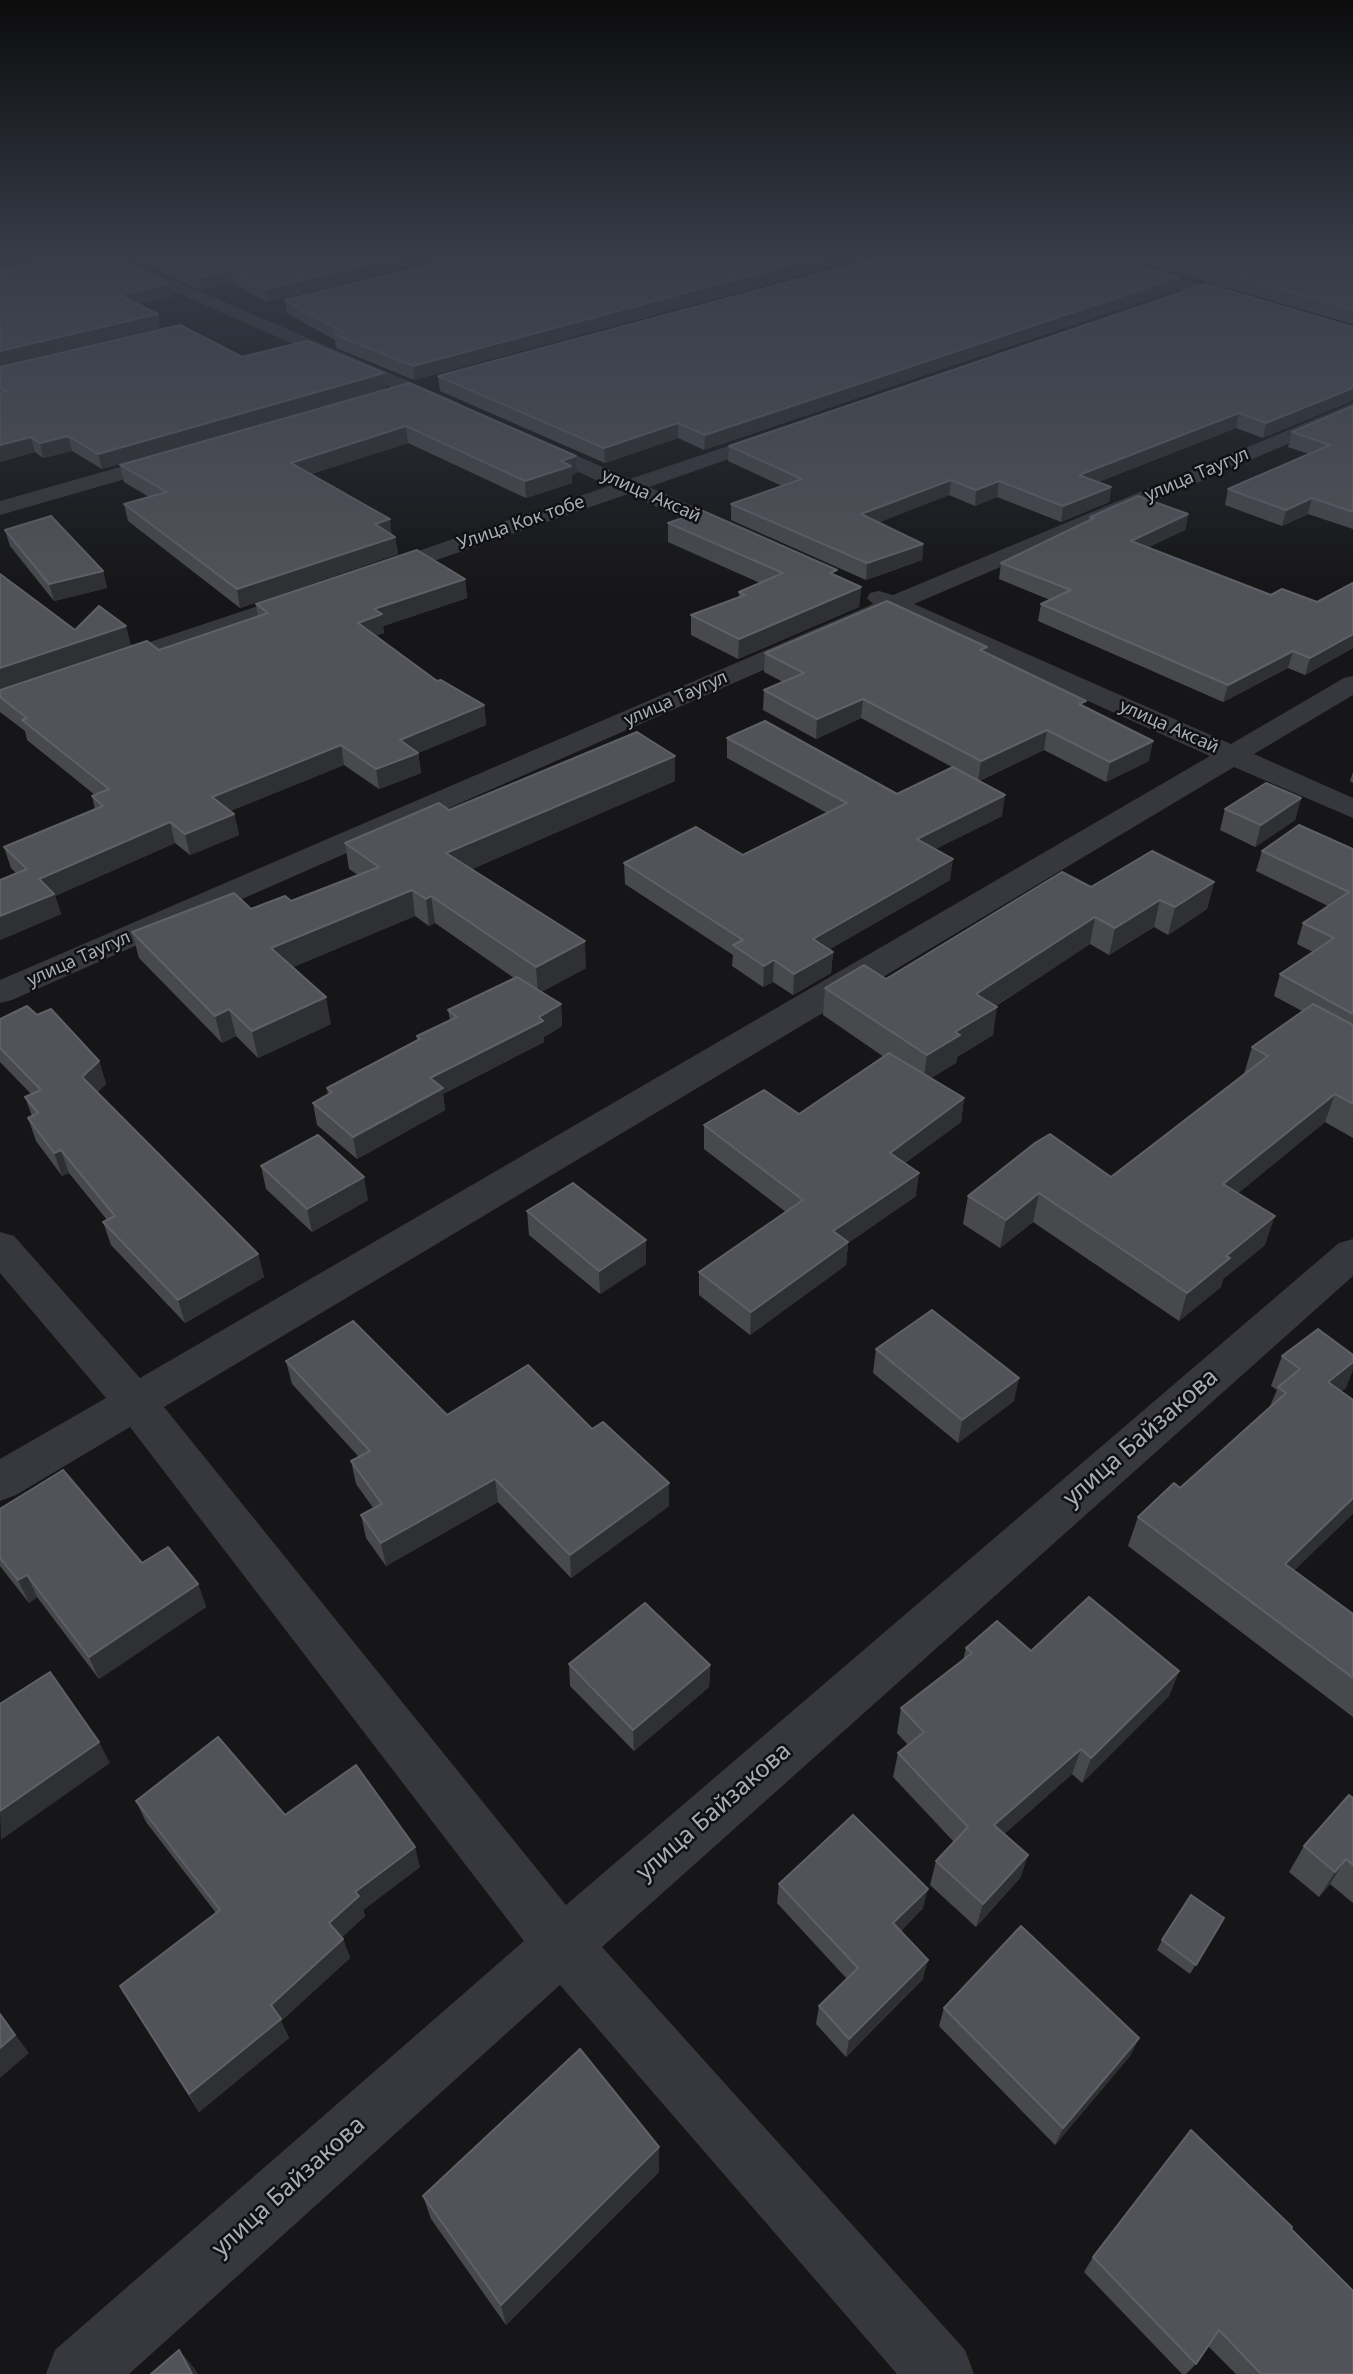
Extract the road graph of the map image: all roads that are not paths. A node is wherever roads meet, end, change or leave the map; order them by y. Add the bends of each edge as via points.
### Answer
1 (359, 367) edge
2 (439, 382) edge
3 (413, 389) junction
4 (386, 397) edge
5 (1353, 408) edge
6 (476, 418) edge
7 (798, 428) edge
8 (502, 429) edge
9 (187, 454) edge
10 (628, 486) junction
11 (0, 508) edge
12 (767, 548) edge
13 (354, 580) edge
14 (856, 587) edge
15 (327, 590) edge
16 (894, 604) junction
17 (92, 670) edge
18 (1353, 684) edge
19 (1232, 755) junction
20 (1353, 809) edge
21 (0, 993) edge
22 (0, 1246) edge
23 (1353, 1253) edge
24 (134, 1401) junction
25 (0, 1482) edge
26 (562, 1945) junction
27 (79, 2374) edge
28 (941, 2374) edge

1 - 3 street
2 - 3 street
3 - 4 street
3 - 6 street
5 - 16 street, улица Таугул
7 - 10 street, Улица Кок тобе
8 - 10 street, улица Аксай
9 - 11 street
10 - 12 street, улица Аксай
10 - 13 street, Улица Кок тобе
14 - 16 street, улица Аксай
15 - 17 street
16 - 19 street, улица Аксай
16 - 21 street, улица Таугул
18 - 19 street
19 - 20 street, улица Аксай
19 - 24 street
22 - 24 street
23 - 26 street, улица Байзакова
24 - 25 street
24 - 26 street
26 - 27 street, улица Байзакова
26 - 28 street

